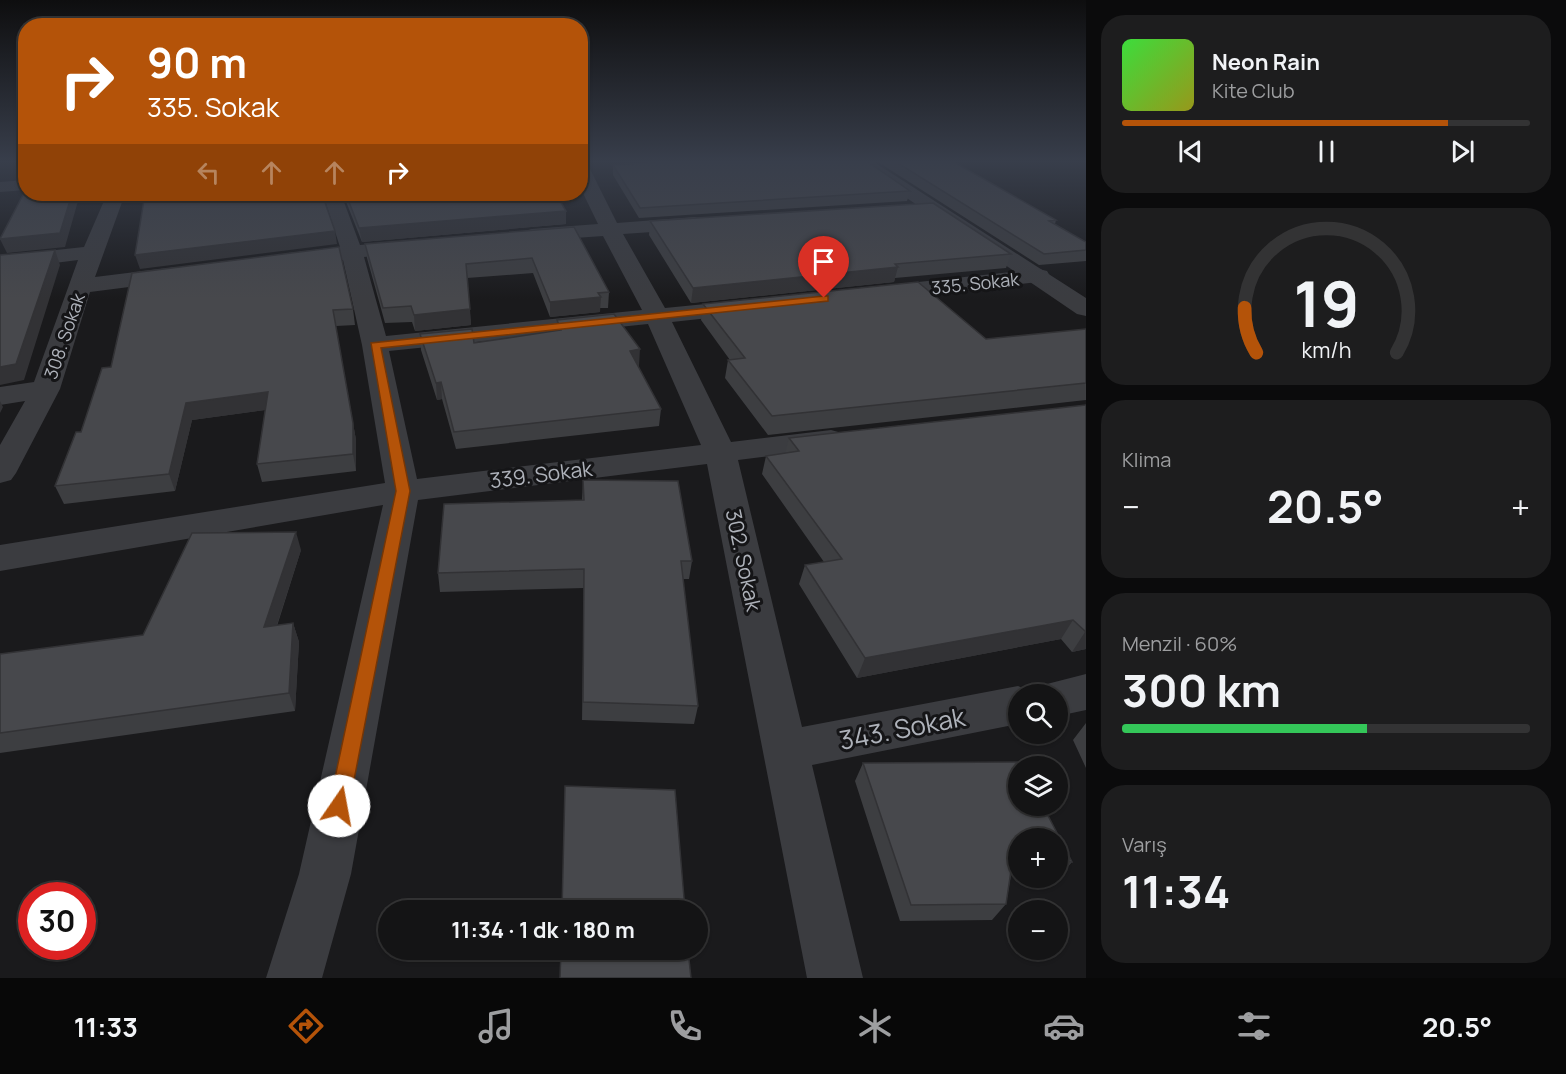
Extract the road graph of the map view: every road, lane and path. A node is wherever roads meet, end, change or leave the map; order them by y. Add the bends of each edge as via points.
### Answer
1 (110, 208) edge
2 (337, 208) edge
3 (602, 208) edge
4 (920, 208) edge
5 (929, 208) edge
6 (904, 209) edge
7 (716, 222) edge
8 (610, 229) junction
9 (516, 237) edge
10 (434, 244) edge
11 (352, 251) junction
12 (92, 252) junction
13 (270, 262) edge
14 (0, 263) edge
15 (199, 271) edge
16 (1039, 276) junction
17 (81, 286) junction
18 (860, 295) edge
19 (765, 305) edge
20 (1086, 309) edge
21 (657, 316) junction
22 (375, 345) junction
23 (46, 388) junction
24 (0, 396) edge
25 (862, 436) edge
26 (720, 452) junction
27 (0, 473) edge
28 (403, 491) junction
29 (0, 558) edge
30 (1086, 692) edge
31 (1068, 696) edge
32 (1008, 707) edge
33 (786, 750) junction
34 (294, 978) edge
35 (835, 978) edge

1 - 12 street, 308. Sokak
2 - 11 street
3 - 8 street, 302. Sokak
4 - 6 street
5 - 16 street
7 - 8 street
8 - 9 street
8 - 21 street, 302. Sokak
10 - 11 street
11 - 13 street
11 - 22 street
12 - 14 street
12 - 17 street, 308. Sokak
15 - 17 street
16 - 18 street, 335. Sokak
16 - 20 street
17 - 23 street, 308. Sokak
19 - 21 street
21 - 22 street
21 - 26 street, 302. Sokak
22 - 28 street
23 - 24 street
23 - 27 street, 308. Sokak
25 - 26 street, 339. Sokak
26 - 28 street, 339. Sokak
26 - 33 street, 302. Sokak
28 - 29 street, 339. Sokak
28 - 34 street via 325,874
30 - 31 street
32 - 33 street, 343. Sokak
33 - 35 street, 302. Sokak

